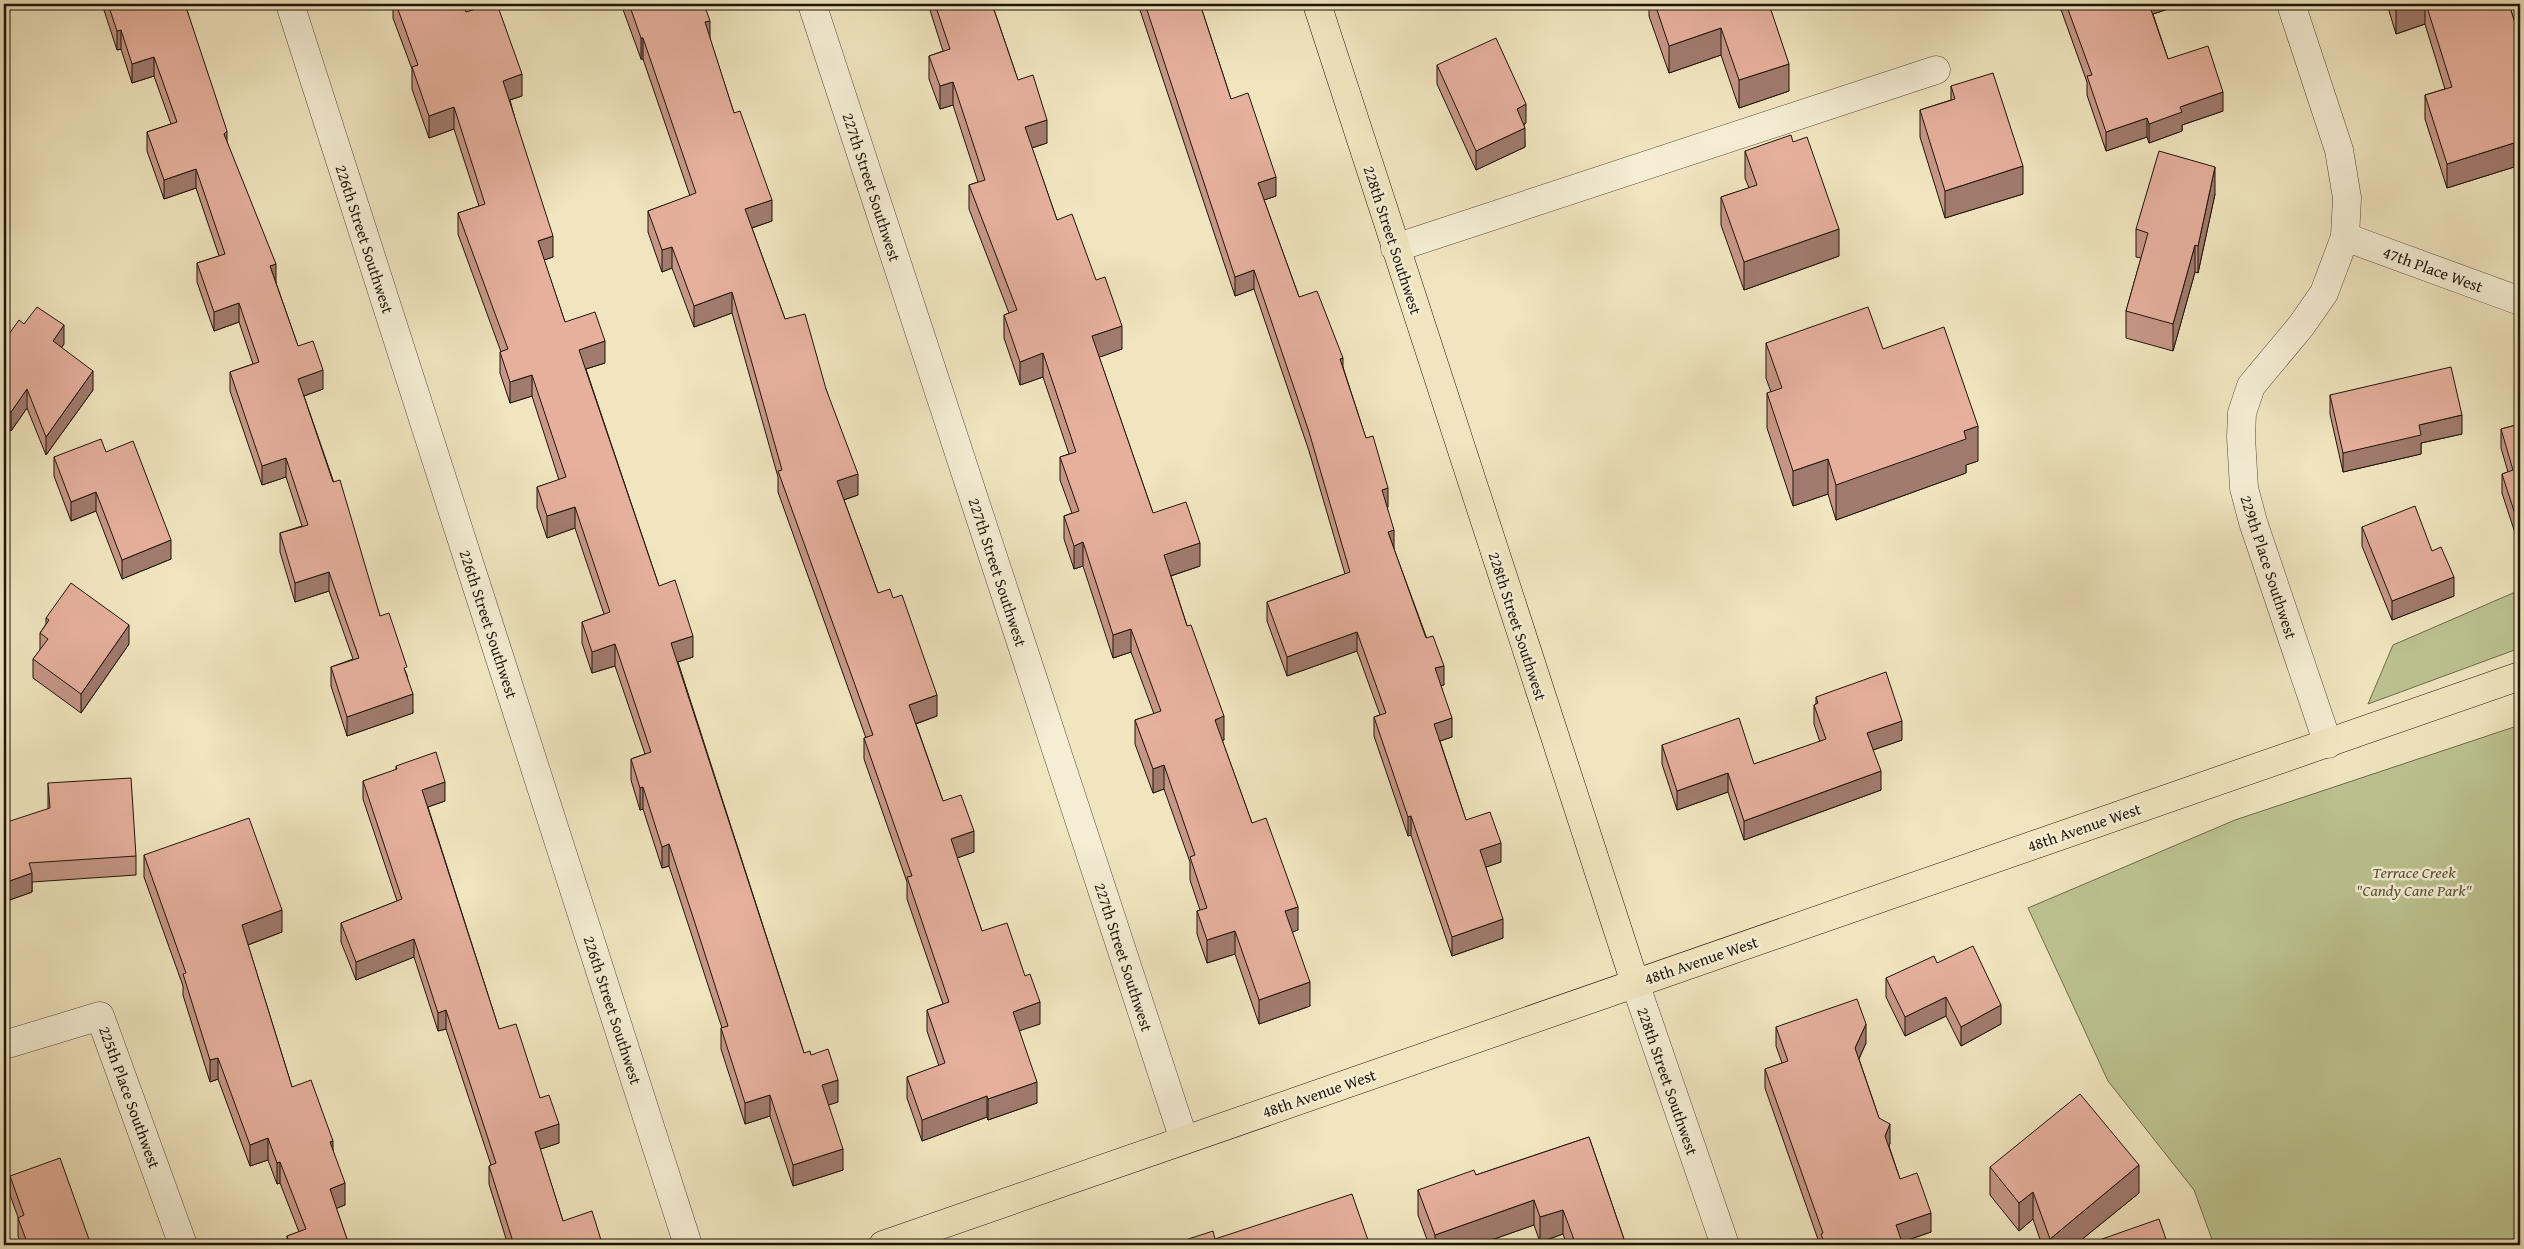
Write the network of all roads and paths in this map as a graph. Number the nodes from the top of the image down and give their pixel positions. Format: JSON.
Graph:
{"nodes":[{"id":1,"x":290,"y":4,"type":"edge"},
{"id":2,"x":812,"y":4,"type":"edge"},
{"id":3,"x":1317,"y":4,"type":"edge"},
{"id":4,"x":2291,"y":4,"type":"edge"},
{"id":5,"x":1936,"y":70,"type":"dead end"},
{"id":6,"x":2345,"y":237,"type":"junction"},
{"id":7,"x":1395,"y":248,"type":"junction"},
{"id":8,"x":2520,"y":301,"type":"edge"},
{"id":9,"x":2520,"y":676,"type":"edge"},
{"id":10,"x":2328,"y":744,"type":"junction"},
{"id":11,"x":1635,"y":983,"type":"junction"},
{"id":12,"x":4,"y":1045,"type":"edge"},
{"id":13,"x":1184,"y":1140,"type":"junction"},
{"id":14,"x":183,"y":1245,"type":"edge"},
{"id":15,"x":688,"y":1245,"type":"edge"},
{"id":16,"x":883,"y":1245,"type":"edge"},
{"id":17,"x":1725,"y":1245,"type":"edge"}],
"edges":[{"from":1,"to":15,"type":"street","name":"226th Street Southwest"},
{"from":2,"to":13,"type":"street","name":"227th Street Southwest"},
{"from":3,"to":7,"type":"main road","name":"228th Street Southwest"},
{"from":4,"to":6,"type":"street","name":"229th Place Southwest"},
{"from":5,"to":7,"type":"street"},
{"from":6,"to":8,"type":"street","name":"47th Place West"},
{"from":6,"to":10,"type":"street","name":"229th Place Southwest"},
{"from":7,"to":11,"type":"main road","name":"228th Street Southwest"},
{"from":9,"to":10,"type":"main road","name":"48th Avenue West"},
{"from":10,"to":11,"type":"main road","name":"48th Avenue West"},
{"from":11,"to":13,"type":"main road","name":"48th Avenue West"},
{"from":11,"to":17,"type":"street","name":"228th Street Southwest"},
{"from":12,"to":14,"type":"street","name":"225th Place Southwest"},
{"from":13,"to":16,"type":"main road","name":"48th Avenue West"}]}
